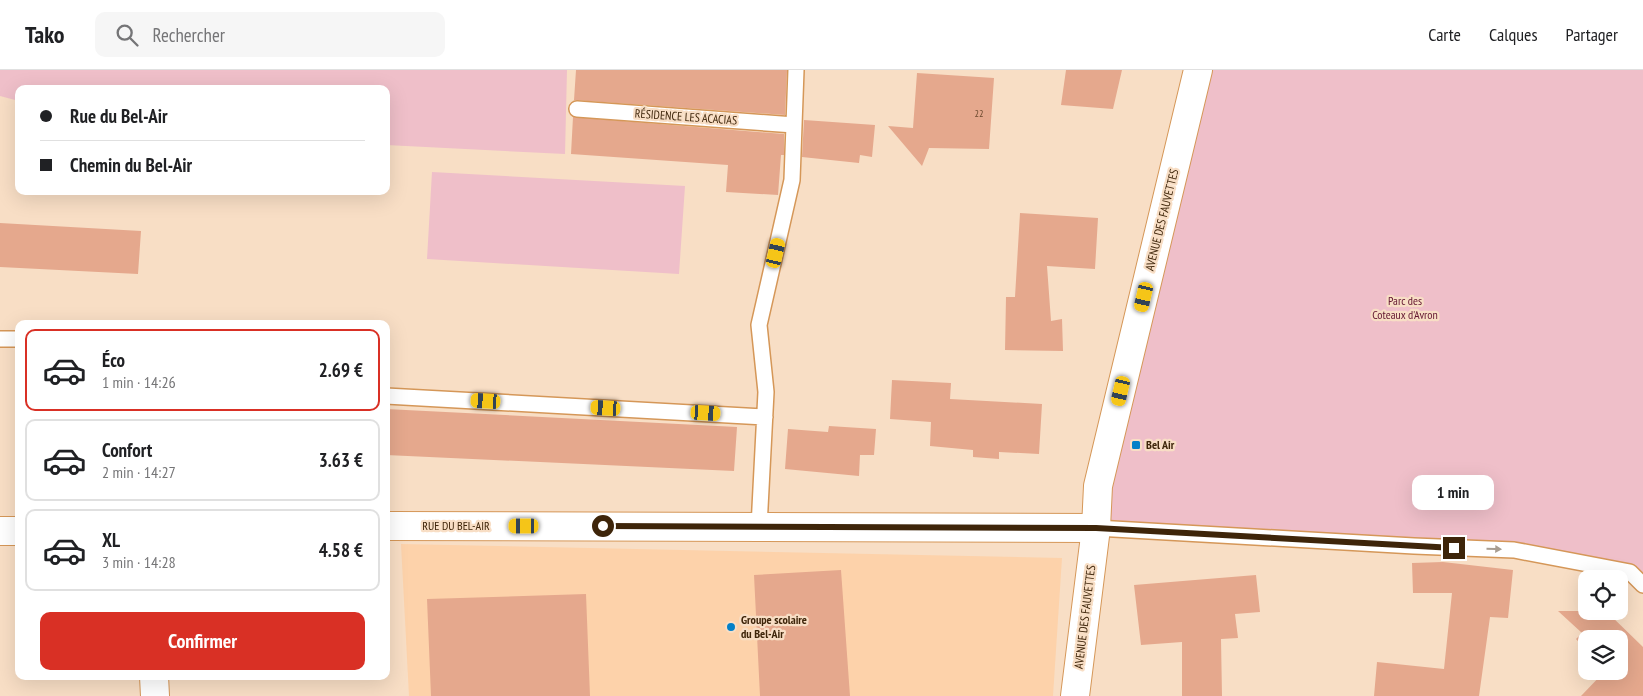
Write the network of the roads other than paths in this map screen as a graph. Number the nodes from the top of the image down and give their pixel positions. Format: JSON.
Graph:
{"nodes":[{"id":1,"x":796,"y":70,"type":"edge"},
{"id":2,"x":1198,"y":70,"type":"edge"},
{"id":3,"x":577,"y":109,"type":"dead end"},
{"id":4,"x":794,"y":125,"type":"junction"},
{"id":5,"x":0,"y":339,"type":"edge"},
{"id":6,"x":15,"y":339,"type":"edge"},
{"id":7,"x":390,"y":396,"type":"edge"},
{"id":8,"x":765,"y":416,"type":"junction"},
{"id":9,"x":390,"y":526,"type":"edge"},
{"id":10,"x":759,"y":527,"type":"junction"},
{"id":11,"x":1096,"y":528,"type":"junction"},
{"id":12,"x":0,"y":531,"type":"edge"},
{"id":13,"x":15,"y":531,"type":"edge"},
{"id":14,"x":1643,"y":585,"type":"edge"},
{"id":15,"x":154,"y":680,"type":"edge"},
{"id":16,"x":154,"y":696,"type":"edge"},
{"id":17,"x":1075,"y":696,"type":"edge"}],
"edges":[{"from":1,"to":4,"type":"lane"},
{"from":2,"to":11,"type":"street","name":"AVENUE DES FAUVETTES"},
{"from":3,"to":4,"type":"lane","name":"RÉSIDENCE LES ACACIAS"},
{"from":4,"to":8,"type":"lane"},
{"from":5,"to":6,"type":"lane"},
{"from":7,"to":8,"type":"lane"},
{"from":8,"to":10,"type":"lane"},
{"from":9,"to":10,"type":"street","name":"RUE DU BEL-AIR"},
{"from":10,"to":11,"type":"street","name":"RUE DU BEL-AIR"},
{"from":11,"to":14,"type":"lane","one_way":true},
{"from":11,"to":17,"type":"street","name":"AVENUE DES FAUVETTES"},
{"from":12,"to":13,"type":"street"},
{"from":15,"to":16,"type":"street"}]}
